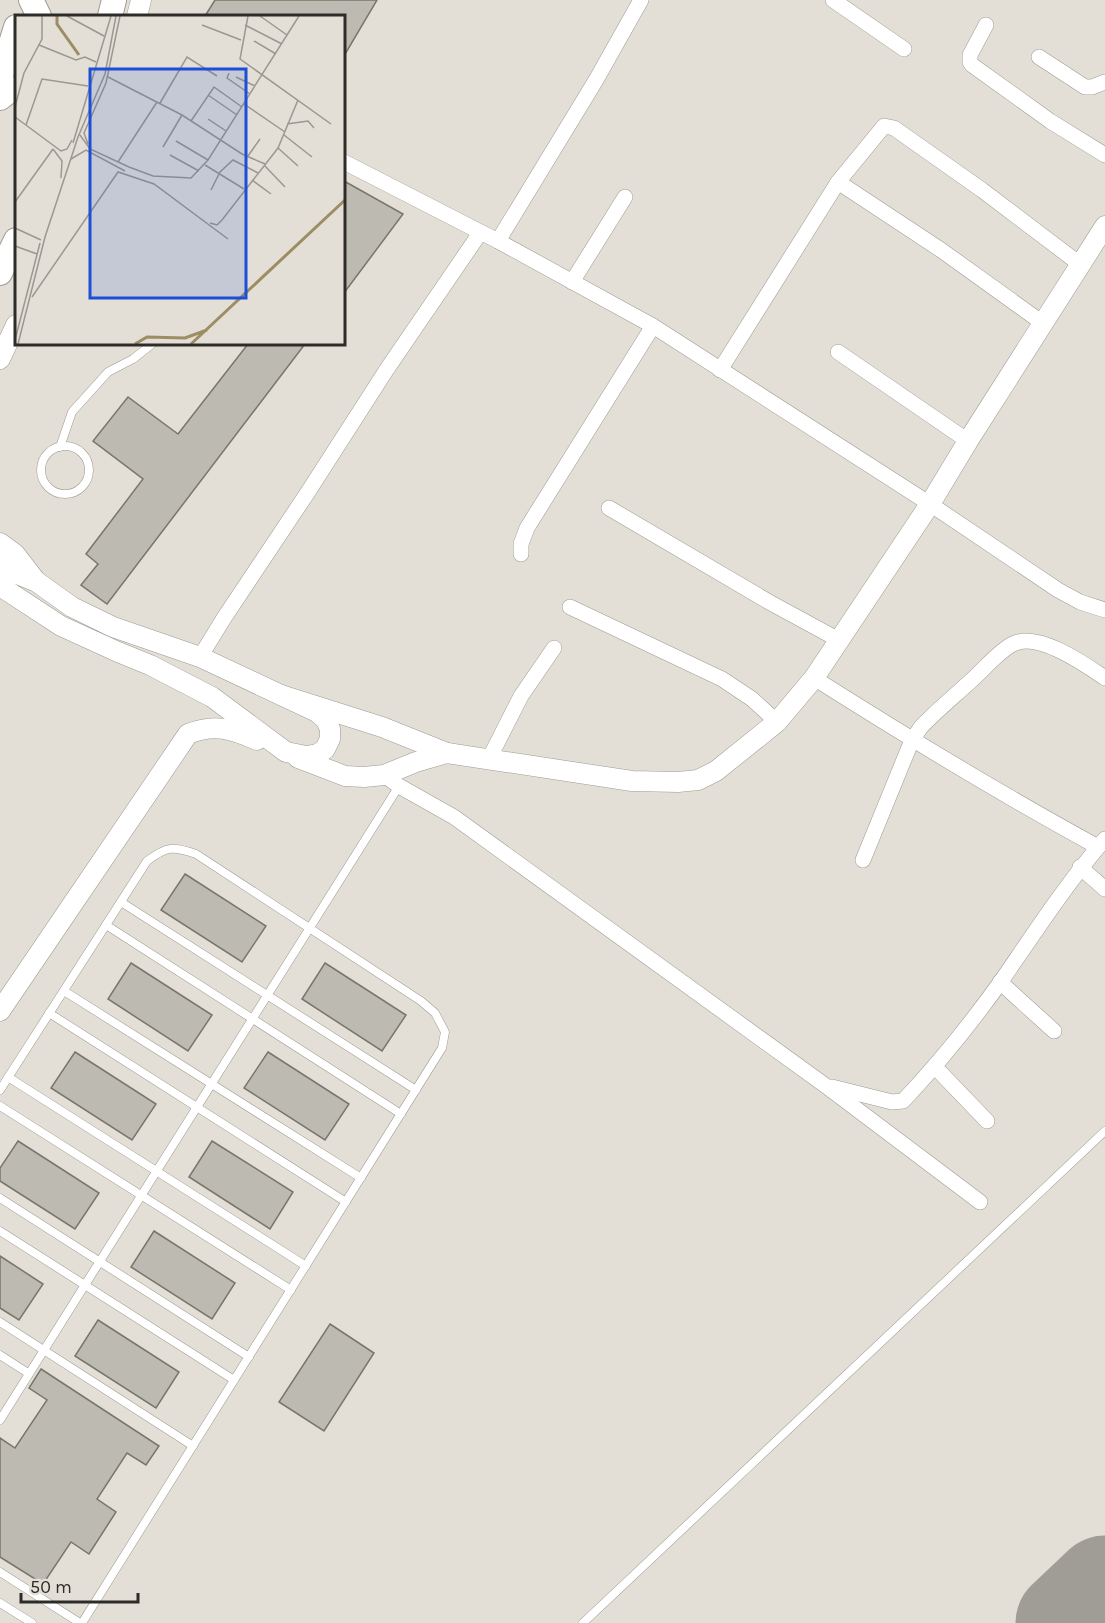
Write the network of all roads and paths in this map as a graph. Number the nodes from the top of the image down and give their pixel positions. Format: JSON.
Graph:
{"nodes":[{"id":1,"x":26,"y":0,"type":"edge"},
{"id":2,"x":31,"y":0,"type":"edge"},
{"id":3,"x":141,"y":0,"type":"edge"},
{"id":4,"x":641,"y":0,"type":"edge"},
{"id":5,"x":833,"y":0,"type":"edge"},
{"id":6,"x":20,"y":15,"type":"edge"},
{"id":7,"x":38,"y":15,"type":"edge"},
{"id":8,"x":137,"y":15,"type":"edge"},
{"id":9,"x":986,"y":26,"type":"dead end"},
{"id":10,"x":15,"y":30,"type":"edge"},
{"id":11,"x":904,"y":49,"type":"dead end"},
{"id":12,"x":1039,"y":57,"type":"dead end"},
{"id":13,"x":0,"y":79,"type":"edge"},
{"id":14,"x":1105,"y":82,"type":"edge"},
{"id":15,"x":15,"y":89,"type":"edge"},
{"id":16,"x":0,"y":98,"type":"edge"},
{"id":17,"x":1105,"y":154,"type":"edge"},
{"id":18,"x":345,"y":163,"type":"edge"},
{"id":19,"x":838,"y":182,"type":"junction"},
{"id":20,"x":625,"y":197,"type":"dead end"},
{"id":21,"x":1105,"y":226,"type":"edge"},
{"id":22,"x":480,"y":233,"type":"junction"},
{"id":23,"x":498,"y":241,"type":"junction"},
{"id":24,"x":15,"y":242,"type":"edge"},
{"id":25,"x":1099,"y":248,"type":"edge"},
{"id":26,"x":1081,"y":265,"type":"junction"},
{"id":27,"x":0,"y":273,"type":"edge"},
{"id":28,"x":572,"y":282,"type":"junction"},
{"id":29,"x":1044,"y":324,"type":"junction"},
{"id":30,"x":653,"y":326,"type":"junction"},
{"id":31,"x":15,"y":327,"type":"edge"},
{"id":32,"x":151,"y":345,"type":"edge"},
{"id":33,"x":838,"y":352,"type":"dead end"},
{"id":34,"x":0,"y":359,"type":"edge"},
{"id":35,"x":720,"y":370,"type":"junction"},
{"id":36,"x":968,"y":441,"type":"junction"},
{"id":37,"x":60,"y":447,"type":"junction"},
{"id":38,"x":930,"y":504,"type":"junction"},
{"id":39,"x":609,"y":507,"type":"dead end"},
{"id":40,"x":0,"y":543,"type":"edge"},
{"id":41,"x":521,"y":554,"type":"dead end"},
{"id":42,"x":0,"y":565,"type":"edge"},
{"id":43,"x":37,"y":582,"type":"junction"},
{"id":44,"x":0,"y":586,"type":"edge"},
{"id":45,"x":570,"y":608,"type":"dead end"},
{"id":46,"x":1105,"y":610,"type":"edge"},
{"id":47,"x":839,"y":640,"type":"junction"},
{"id":48,"x":554,"y":648,"type":"dead end"},
{"id":49,"x":200,"y":657,"type":"junction"},
{"id":50,"x":814,"y":678,"type":"junction"},
{"id":51,"x":1105,"y":678,"type":"edge"},
{"id":52,"x":281,"y":695,"type":"junction"},
{"id":53,"x":777,"y":722,"type":"junction"},
{"id":54,"x":912,"y":741,"type":"junction"},
{"id":55,"x":286,"y":752,"type":"junction"},
{"id":56,"x":447,"y":753,"type":"junction"},
{"id":57,"x":489,"y":759,"type":"junction"},
{"id":58,"x":392,"y":781,"type":"junction"},
{"id":59,"x":1101,"y":843,"type":"edge"},
{"id":60,"x":863,"y":860,"type":"dead end"},
{"id":61,"x":1080,"y":867,"type":"junction"},
{"id":62,"x":1105,"y":889,"type":"edge"},
{"id":63,"x":120,"y":902,"type":"junction"},
{"id":64,"x":106,"y":925,"type":"junction"},
{"id":65,"x":309,"y":928,"type":"junction"},
{"id":66,"x":1000,"y":982,"type":"junction"},
{"id":67,"x":64,"y":991,"type":"junction"},
{"id":68,"x":267,"y":995,"type":"junction"},
{"id":69,"x":0,"y":1011,"type":"edge"},
{"id":70,"x":50,"y":1013,"type":"junction"},
{"id":71,"x":252,"y":1019,"type":"junction"},
{"id":72,"x":1054,"y":1031,"type":"dead end"},
{"id":73,"x":935,"y":1067,"type":"junction"},
{"id":74,"x":8,"y":1077,"type":"junction"},
{"id":75,"x":211,"y":1084,"type":"junction"},
{"id":76,"x":826,"y":1086,"type":"junction"},
{"id":77,"x":0,"y":1090,"type":"edge"},
{"id":78,"x":416,"y":1090,"type":"junction"},
{"id":79,"x":0,"y":1106,"type":"edge"},
{"id":80,"x":196,"y":1107,"type":"junction"},
{"id":81,"x":401,"y":1113,"type":"junction"},
{"id":82,"x":987,"y":1121,"type":"dead end"},
{"id":83,"x":1105,"y":1131,"type":"edge"},
{"id":84,"x":156,"y":1172,"type":"junction"},
{"id":85,"x":361,"y":1178,"type":"junction"},
{"id":86,"x":141,"y":1195,"type":"junction"},
{"id":87,"x":0,"y":1198,"type":"edge"},
{"id":88,"x":346,"y":1202,"type":"junction"},
{"id":89,"x":980,"y":1202,"type":"dead end"},
{"id":90,"x":0,"y":1231,"type":"edge"},
{"id":91,"x":99,"y":1261,"type":"junction"},
{"id":92,"x":306,"y":1266,"type":"junction"},
{"id":93,"x":84,"y":1285,"type":"junction"},
{"id":94,"x":291,"y":1290,"type":"junction"},
{"id":95,"x":0,"y":1322,"type":"edge"},
{"id":96,"x":43,"y":1350,"type":"junction"},
{"id":97,"x":0,"y":1355,"type":"edge"},
{"id":98,"x":249,"y":1357,"type":"junction"},
{"id":99,"x":28,"y":1373,"type":"junction"},
{"id":100,"x":234,"y":1380,"type":"junction"},
{"id":101,"x":0,"y":1420,"type":"edge"},
{"id":102,"x":193,"y":1446,"type":"junction"},
{"id":103,"x":0,"y":1572,"type":"edge"},
{"id":104,"x":0,"y":1603,"type":"edge"},
{"id":105,"x":32,"y":1623,"type":"edge"},
{"id":106,"x":81,"y":1623,"type":"edge"},
{"id":107,"x":584,"y":1623,"type":"edge"}],
"edges":[{"from":1,"to":6,"type":"main road"},
{"from":2,"to":7,"type":"main road"},
{"from":3,"to":8,"type":"street"},
{"from":4,"to":23,"type":"street"},
{"from":5,"to":11,"type":"street"},
{"from":9,"to":17,"type":"street"},
{"from":10,"to":13,"type":"main road"},
{"from":12,"to":14,"type":"street"},
{"from":15,"to":16,"type":"main road"},
{"from":18,"to":22,"type":"street"},
{"from":19,"to":26,"type":"street"},
{"from":19,"to":29,"type":"street"},
{"from":19,"to":35,"type":"street"},
{"from":20,"to":28,"type":"street"},
{"from":21,"to":25,"type":"street"},
{"from":22,"to":23,"type":"street"},
{"from":22,"to":49,"type":"street"},
{"from":23,"to":28,"type":"street"},
{"from":24,"to":27,"type":"main road"},
{"from":25,"to":26,"type":"street"},
{"from":26,"to":29,"type":"street"},
{"from":28,"to":30,"type":"street"},
{"from":29,"to":36,"type":"street"},
{"from":30,"to":35,"type":"street"},
{"from":30,"to":41,"type":"street"},
{"from":31,"to":34,"type":"street"},
{"from":32,"to":37,"type":"lane"},
{"from":33,"to":36,"type":"street"},
{"from":35,"to":38,"type":"street"},
{"from":36,"to":38,"type":"street"},
{"from":37,"to":37,"type":"lane"},
{"from":38,"to":46,"type":"street"},
{"from":38,"to":47,"type":"street"},
{"from":39,"to":47,"type":"street"},
{"from":40,"to":43,"type":"street"},
{"from":42,"to":43,"type":"street"},
{"from":43,"to":49,"type":"street"},
{"from":44,"to":55,"type":"street"},
{"from":45,"to":53,"type":"street"},
{"from":47,"to":50,"type":"street"},
{"from":48,"to":57,"type":"street"},
{"from":49,"to":52,"type":"street"},
{"from":50,"to":53,"type":"street"},
{"from":50,"to":54,"type":"street"},
{"from":51,"to":54,"type":"street"},
{"from":52,"to":55,"type":"street"},
{"from":52,"to":56,"type":"street"},
{"from":53,"to":57,"type":"street"},
{"from":54,"to":59,"type":"street"},
{"from":54,"to":60,"type":"street"},
{"from":55,"to":58,"type":"street"},
{"from":55,"to":69,"type":"street"},
{"from":56,"to":57,"type":"street"},
{"from":56,"to":58,"type":"street"},
{"from":58,"to":65,"type":"lane"},
{"from":58,"to":76,"type":"street"},
{"from":59,"to":61,"type":"street"},
{"from":61,"to":62,"type":"street"},
{"from":61,"to":66,"type":"street"},
{"from":63,"to":64,"type":"lane"},
{"from":63,"to":65,"type":"lane"},
{"from":63,"to":68,"type":"lane"},
{"from":64,"to":67,"type":"lane"},
{"from":64,"to":71,"type":"lane"},
{"from":65,"to":68,"type":"lane"},
{"from":65,"to":78,"type":"lane"},
{"from":66,"to":72,"type":"street"},
{"from":66,"to":73,"type":"street"},
{"from":67,"to":70,"type":"lane"},
{"from":67,"to":75,"type":"lane"},
{"from":68,"to":71,"type":"lane"},
{"from":68,"to":78,"type":"lane"},
{"from":70,"to":74,"type":"lane"},
{"from":70,"to":80,"type":"lane"},
{"from":71,"to":75,"type":"lane"},
{"from":71,"to":81,"type":"lane"},
{"from":73,"to":76,"type":"street"},
{"from":73,"to":82,"type":"street"},
{"from":74,"to":77,"type":"lane"},
{"from":74,"to":84,"type":"lane"},
{"from":75,"to":80,"type":"lane"},
{"from":75,"to":85,"type":"lane"},
{"from":76,"to":89,"type":"street"},
{"from":78,"to":81,"type":"lane"},
{"from":79,"to":86,"type":"lane"},
{"from":80,"to":84,"type":"lane"},
{"from":80,"to":88,"type":"lane"},
{"from":81,"to":85,"type":"lane"},
{"from":83,"to":107,"type":"lane"},
{"from":84,"to":86,"type":"lane"},
{"from":84,"to":92,"type":"lane"},
{"from":85,"to":88,"type":"lane"},
{"from":86,"to":91,"type":"lane"},
{"from":86,"to":94,"type":"lane"},
{"from":87,"to":91,"type":"lane"},
{"from":88,"to":92,"type":"lane"},
{"from":90,"to":93,"type":"lane"},
{"from":91,"to":93,"type":"lane"},
{"from":91,"to":98,"type":"lane"},
{"from":92,"to":94,"type":"lane"},
{"from":93,"to":96,"type":"lane"},
{"from":93,"to":100,"type":"lane"},
{"from":94,"to":98,"type":"lane"},
{"from":95,"to":96,"type":"lane"},
{"from":96,"to":99,"type":"lane"},
{"from":96,"to":102,"type":"lane"},
{"from":97,"to":99,"type":"lane"},
{"from":98,"to":100,"type":"lane"},
{"from":99,"to":101,"type":"lane"},
{"from":100,"to":102,"type":"lane"},
{"from":102,"to":106,"type":"lane"},
{"from":103,"to":106,"type":"lane"},
{"from":104,"to":105,"type":"lane"}]}
